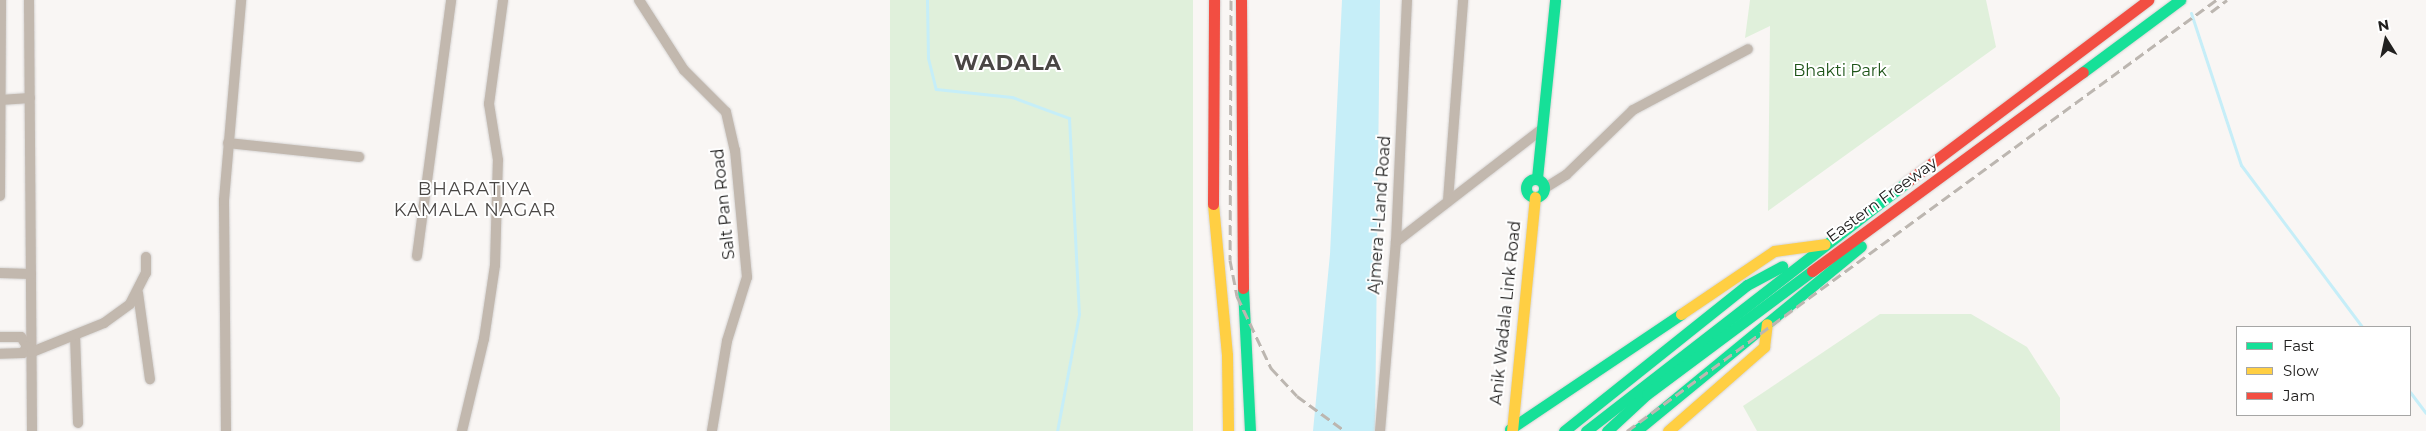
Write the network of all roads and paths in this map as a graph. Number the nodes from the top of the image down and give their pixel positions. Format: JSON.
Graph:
{"nodes":[{"id":1,"x":1,"y":0,"type":"edge"},
{"id":2,"x":29,"y":0,"type":"edge"},
{"id":3,"x":242,"y":0,"type":"edge"},
{"id":4,"x":451,"y":0,"type":"edge"},
{"id":5,"x":503,"y":0,"type":"edge"},
{"id":6,"x":640,"y":0,"type":"edge"},
{"id":7,"x":1214,"y":0,"type":"edge"},
{"id":8,"x":1242,"y":0,"type":"edge"},
{"id":9,"x":1407,"y":0,"type":"edge"},
{"id":10,"x":1463,"y":0,"type":"edge"},
{"id":11,"x":1555,"y":0,"type":"edge"},
{"id":12,"x":2148,"y":0,"type":"edge"},
{"id":13,"x":2180,"y":0,"type":"edge"},
{"id":14,"x":1748,"y":49,"type":"dead end"},
{"id":15,"x":30,"y":98,"type":"junction"},
{"id":16,"x":0,"y":100,"type":"edge"},
{"id":17,"x":1542,"y":129,"type":"junction"},
{"id":18,"x":228,"y":143,"type":"junction"},
{"id":19,"x":359,"y":157,"type":"dead end"},
{"id":20,"x":1537,"y":178,"type":"junction"},
{"id":21,"x":1545,"y":188,"type":"junction"},
{"id":22,"x":0,"y":196,"type":"edge"},
{"id":23,"x":1535,"y":197,"type":"junction"},
{"id":24,"x":1448,"y":201,"type":"junction"},
{"id":25,"x":1886,"y":218,"type":"junction"},
{"id":26,"x":1396,"y":242,"type":"junction"},
{"id":27,"x":1825,"y":244,"type":"junction"},
{"id":28,"x":1813,"y":253,"type":"junction"},
{"id":29,"x":417,"y":256,"type":"dead end"},
{"id":30,"x":146,"y":257,"type":"dead end"},
{"id":31,"x":0,"y":273,"type":"edge"},
{"id":32,"x":31,"y":274,"type":"junction"},
{"id":33,"x":138,"y":293,"type":"junction"},
{"id":34,"x":1767,"y":324,"type":"junction"},
{"id":35,"x":75,"y":335,"type":"junction"},
{"id":36,"x":0,"y":336,"type":"edge"},
{"id":37,"x":32,"y":352,"type":"junction"},
{"id":38,"x":0,"y":354,"type":"edge"},
{"id":39,"x":1227,"y":355,"type":"junction"},
{"id":40,"x":1250,"y":355,"type":"junction"},
{"id":41,"x":150,"y":379,"type":"dead end"},
{"id":42,"x":78,"y":423,"type":"dead end"},
{"id":43,"x":1510,"y":430,"type":"edge"},
{"id":44,"x":32,"y":431,"type":"edge"},
{"id":45,"x":226,"y":431,"type":"edge"},
{"id":46,"x":462,"y":431,"type":"edge"},
{"id":47,"x":712,"y":431,"type":"edge"},
{"id":48,"x":1228,"y":431,"type":"edge"},
{"id":49,"x":1250,"y":431,"type":"edge"},
{"id":50,"x":1380,"y":431,"type":"edge"},
{"id":51,"x":1564,"y":431,"type":"edge"},
{"id":52,"x":1586,"y":431,"type":"edge"},
{"id":53,"x":1607,"y":431,"type":"edge"},
{"id":54,"x":1636,"y":431,"type":"edge"},
{"id":55,"x":1668,"y":431,"type":"edge"}],
"edges":[{"from":1,"to":16,"type":"street"},
{"from":2,"to":15,"type":"street"},
{"from":3,"to":18,"type":"street"},
{"from":4,"to":29,"type":"street"},
{"from":5,"to":46,"type":"street"},
{"from":6,"to":47,"type":"street","name":"Salt Pan Road"},
{"from":7,"to":39,"type":"main road"},
{"from":8,"to":40,"type":"main road"},
{"from":9,"to":26,"type":"street","name":"Ajmera l-Land Road"},
{"from":10,"to":24,"type":"street"},
{"from":11,"to":17,"type":"main road","name":"Anik Wadala Link Road"},
{"from":12,"to":27,"type":"main road","name":"Eastern Freeway"},
{"from":13,"to":25,"type":"main road","name":"Eastern Freeway"},
{"from":14,"to":21,"type":"street"},
{"from":15,"to":16,"type":"street"},
{"from":15,"to":32,"type":"street"},
{"from":16,"to":22,"type":"street"},
{"from":17,"to":20,"type":"main road","name":"Anik Wadala Link Road"},
{"from":17,"to":24,"type":"street"},
{"from":18,"to":19,"type":"street"},
{"from":18,"to":45,"type":"street"},
{"from":20,"to":21,"type":"main road"},
{"from":20,"to":23,"type":"main road","name":"Anik Wadala Link Road"},
{"from":21,"to":23,"type":"main road"},
{"from":23,"to":43,"type":"main road","name":"Anik Wadala Link Road"},
{"from":24,"to":26,"type":"street"},
{"from":25,"to":34,"type":"main road"},
{"from":25,"to":53,"type":"main road","name":"Eastern Freeway"},
{"from":26,"to":50,"type":"street","name":"Ajmera l-Land Road"},
{"from":27,"to":28,"type":"main road","name":"Eastern Freeway"},
{"from":27,"to":43,"type":"main road"},
{"from":28,"to":51,"type":"main road"},
{"from":28,"to":52,"type":"main road","name":"Eastern Freeway"},
{"from":30,"to":33,"type":"street"},
{"from":31,"to":32,"type":"street"},
{"from":32,"to":37,"type":"street"},
{"from":33,"to":35,"type":"street"},
{"from":33,"to":41,"type":"street"},
{"from":34,"to":54,"type":"main road"},
{"from":34,"to":55,"type":"main road"},
{"from":35,"to":37,"type":"street"},
{"from":35,"to":42,"type":"street"},
{"from":36,"to":38,"type":"street"},
{"from":37,"to":44,"type":"street"},
{"from":39,"to":40,"type":"main road"},
{"from":39,"to":48,"type":"main road"},
{"from":40,"to":49,"type":"main road"}]}
